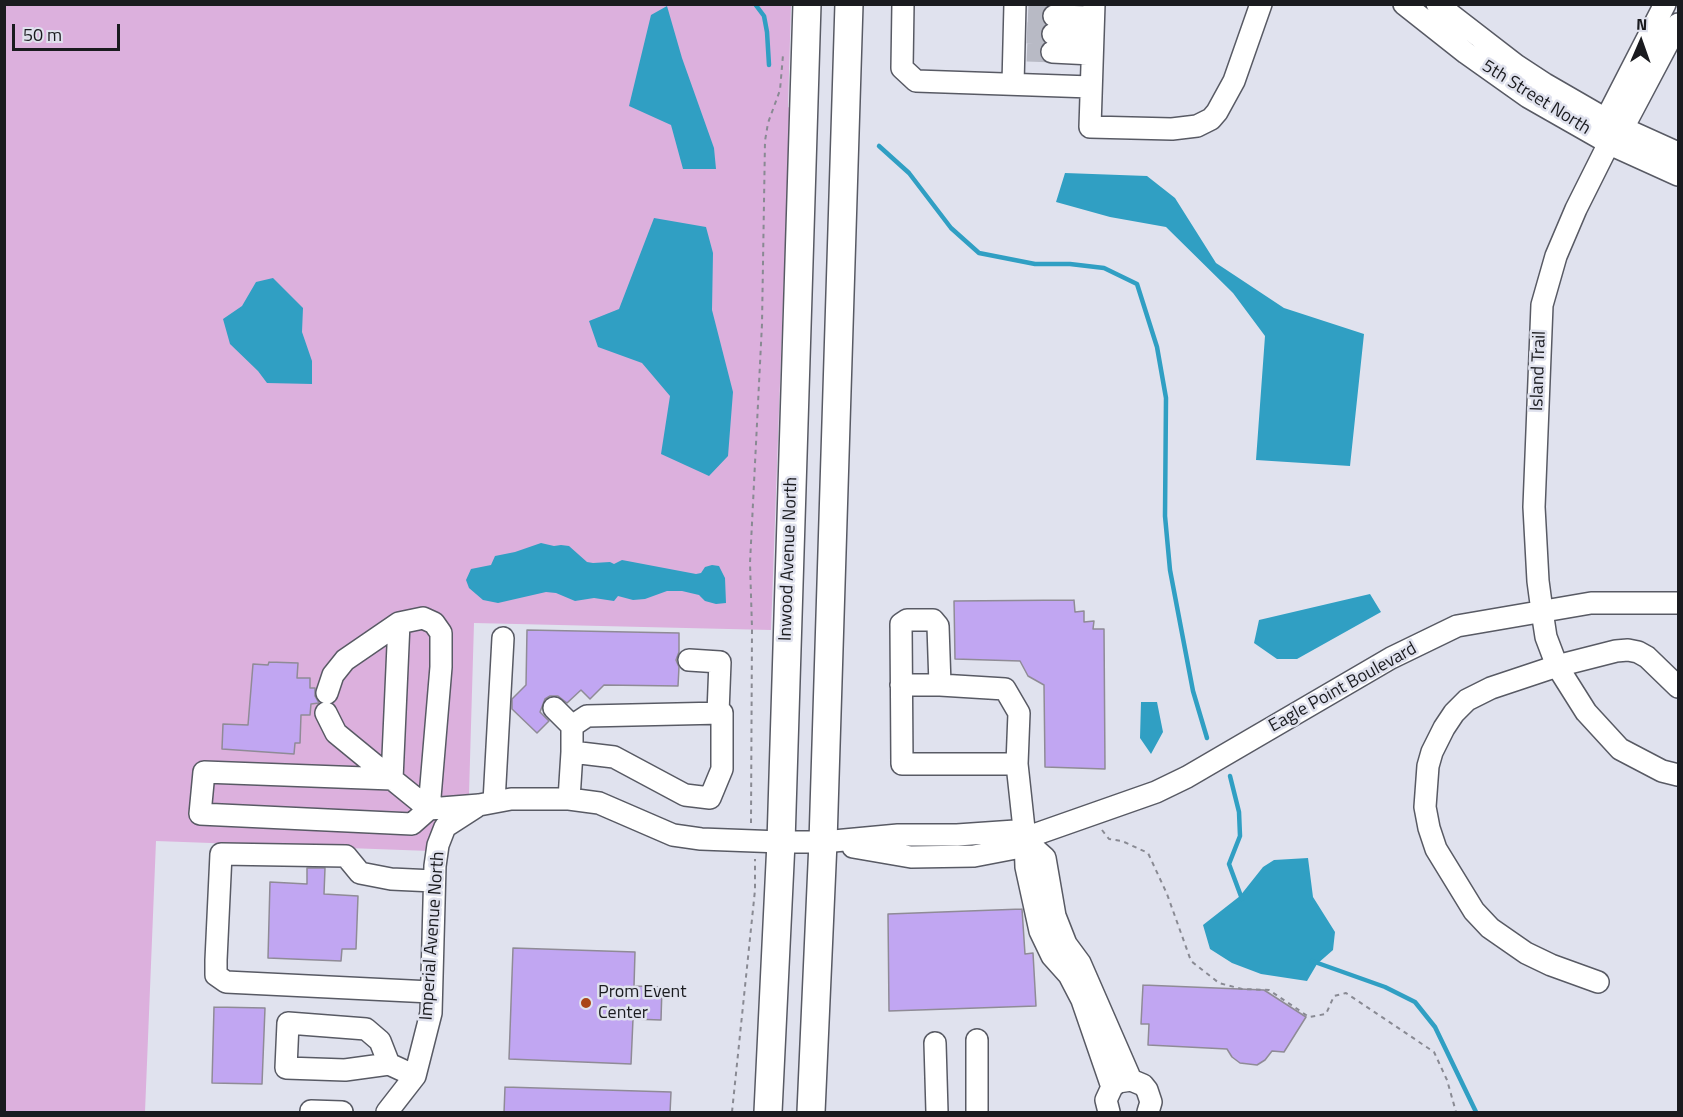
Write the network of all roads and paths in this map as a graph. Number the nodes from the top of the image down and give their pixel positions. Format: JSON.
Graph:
{"nodes":[{"id":1,"x":807,"y":4,"type":"edge"},
{"id":2,"x":849,"y":4,"type":"edge"},
{"id":3,"x":903,"y":4,"type":"edge"},
{"id":4,"x":1260,"y":4,"type":"edge"},
{"id":5,"x":1404,"y":4,"type":"edge"},
{"id":6,"x":1437,"y":4,"type":"edge"},
{"id":7,"x":1665,"y":4,"type":"edge"},
{"id":8,"x":1678,"y":24,"type":"edge"},
{"id":9,"x":1093,"y":27,"type":"edge"},
{"id":10,"x":1020,"y":29,"type":"edge"},
{"id":11,"x":783,"y":48,"type":"dead end"},
{"id":12,"x":1012,"y":84,"type":"junction"},
{"id":13,"x":1091,"y":87,"type":"junction"},
{"id":14,"x":1613,"y":130,"type":"junction"},
{"id":15,"x":1678,"y":153,"type":"edge"},
{"id":16,"x":1678,"y":175,"type":"edge"},
{"id":17,"x":1678,"y":603,"type":"edge"},
{"id":18,"x":1542,"y":611,"type":"junction"},
{"id":19,"x":399,"y":623,"type":"junction"},
{"id":20,"x":503,"y":638,"type":"dead end"},
{"id":21,"x":689,"y":660,"type":"dead end"},
{"id":22,"x":1557,"y":666,"type":"junction"},
{"id":23,"x":901,"y":685,"type":"junction"},
{"id":24,"x":940,"y":685,"type":"junction"},
{"id":25,"x":1678,"y":687,"type":"edge"},
{"id":26,"x":554,"y":708,"type":"dead end"},
{"id":27,"x":718,"y":713,"type":"junction"},
{"id":28,"x":572,"y":726,"type":"junction"},
{"id":29,"x":572,"y":753,"type":"junction"},
{"id":30,"x":1017,"y":764,"type":"junction"},
{"id":31,"x":1678,"y":775,"type":"edge"},
{"id":32,"x":392,"y":779,"type":"junction"},
{"id":33,"x":569,"y":799,"type":"junction"},
{"id":34,"x":486,"y":804,"type":"junction"},
{"id":35,"x":429,"y":809,"type":"junction"},
{"id":36,"x":1094,"y":814,"type":"junction"},
{"id":37,"x":750,"y":821,"type":"dead end"},
{"id":38,"x":1025,"y":838,"type":"junction"},
{"id":39,"x":781,"y":842,"type":"junction"},
{"id":40,"x":823,"y":842,"type":"junction"},
{"id":41,"x":755,"y":862,"type":"dead end"},
{"id":42,"x":434,"y":881,"type":"junction"},
{"id":43,"x":1598,"y":982,"type":"dead end"},
{"id":44,"x":431,"y":992,"type":"junction"},
{"id":45,"x":977,"y":1040,"type":"dead end"},
{"id":46,"x":935,"y":1043,"type":"dead end"},
{"id":47,"x":389,"y":1064,"type":"junction"},
{"id":48,"x":415,"y":1076,"type":"junction"},
{"id":49,"x":1122,"y":1083,"type":"junction"},
{"id":50,"x":311,"y":1111,"type":"dead end"},
{"id":51,"x":342,"y":1113,"type":"edge"},
{"id":52,"x":387,"y":1113,"type":"edge"},
{"id":53,"x":732,"y":1113,"type":"edge"},
{"id":54,"x":768,"y":1113,"type":"edge"},
{"id":55,"x":811,"y":1113,"type":"edge"},
{"id":56,"x":937,"y":1113,"type":"edge"},
{"id":57,"x":977,"y":1113,"type":"edge"},
{"id":58,"x":1109,"y":1113,"type":"edge"},
{"id":59,"x":1148,"y":1113,"type":"edge"},
{"id":60,"x":1456,"y":1113,"type":"edge"}],
"edges":[{"from":1,"to":39,"type":"main road","name":"Inwood Avenue North"},
{"from":2,"to":40,"type":"main road"},
{"from":3,"to":12,"type":"street"},
{"from":4,"to":13,"type":"street"},
{"from":5,"to":14,"type":"street","name":"5th Street North"},
{"from":6,"to":14,"type":"street","name":"5th Street North"},
{"from":7,"to":14,"type":"street"},
{"from":8,"to":14,"type":"street"},
{"from":9,"to":9,"type":"street"},
{"from":9,"to":13,"type":"street"},
{"from":10,"to":12,"type":"street"},
{"from":11,"to":37,"type":"path"},
{"from":12,"to":13,"type":"street"},
{"from":14,"to":15,"type":"street","name":"5th Street North"},
{"from":14,"to":16,"type":"street","name":"5th Street North"},
{"from":14,"to":18,"type":"street","name":"Island Trail"},
{"from":17,"to":18,"type":"street","name":"Eagle Point Boulevard"},
{"from":18,"to":22,"type":"street","name":"Island Trail"},
{"from":18,"to":36,"type":"street","name":"Eagle Point Boulevard"},
{"from":19,"to":32,"type":"street"},
{"from":19,"to":32,"type":"street"},
{"from":19,"to":35,"type":"street"},
{"from":20,"to":34,"type":"street"},
{"from":21,"to":27,"type":"street"},
{"from":22,"to":25,"type":"street"},
{"from":22,"to":31,"type":"street","name":"Island Trail"},
{"from":22,"to":43,"type":"street"},
{"from":23,"to":24,"type":"street"},
{"from":23,"to":24,"type":"street"},
{"from":23,"to":30,"type":"street"},
{"from":24,"to":30,"type":"street"},
{"from":26,"to":28,"type":"street"},
{"from":27,"to":28,"type":"street"},
{"from":27,"to":29,"type":"street"},
{"from":28,"to":29,"type":"street"},
{"from":29,"to":33,"type":"street"},
{"from":30,"to":38,"type":"street"},
{"from":32,"to":35,"type":"street"},
{"from":32,"to":35,"type":"street"},
{"from":33,"to":34,"type":"street"},
{"from":33,"to":39,"type":"street"},
{"from":34,"to":35,"type":"street"},
{"from":34,"to":42,"type":"street","name":"Imperial Avenue North"},
{"from":36,"to":38,"type":"street","name":"Eagle Point Boulevard"},
{"from":36,"to":60,"type":"path"},
{"from":38,"to":40,"type":"street"},
{"from":38,"to":49,"type":"street"},
{"from":39,"to":40,"type":"street"},
{"from":39,"to":54,"type":"main road","name":"Inwood Avenue North"},
{"from":40,"to":55,"type":"main road"},
{"from":41,"to":53,"type":"path"},
{"from":42,"to":44,"type":"street","name":"Imperial Avenue North"},
{"from":42,"to":44,"type":"street"},
{"from":44,"to":48,"type":"street","name":"Imperial Avenue North"},
{"from":45,"to":57,"type":"street"},
{"from":46,"to":56,"type":"street"},
{"from":47,"to":47,"type":"street"},
{"from":47,"to":48,"type":"street"},
{"from":48,"to":52,"type":"street","name":"Imperial Avenue North"},
{"from":49,"to":58,"type":"street"},
{"from":49,"to":59,"type":"street"},
{"from":50,"to":51,"type":"street"}]}
